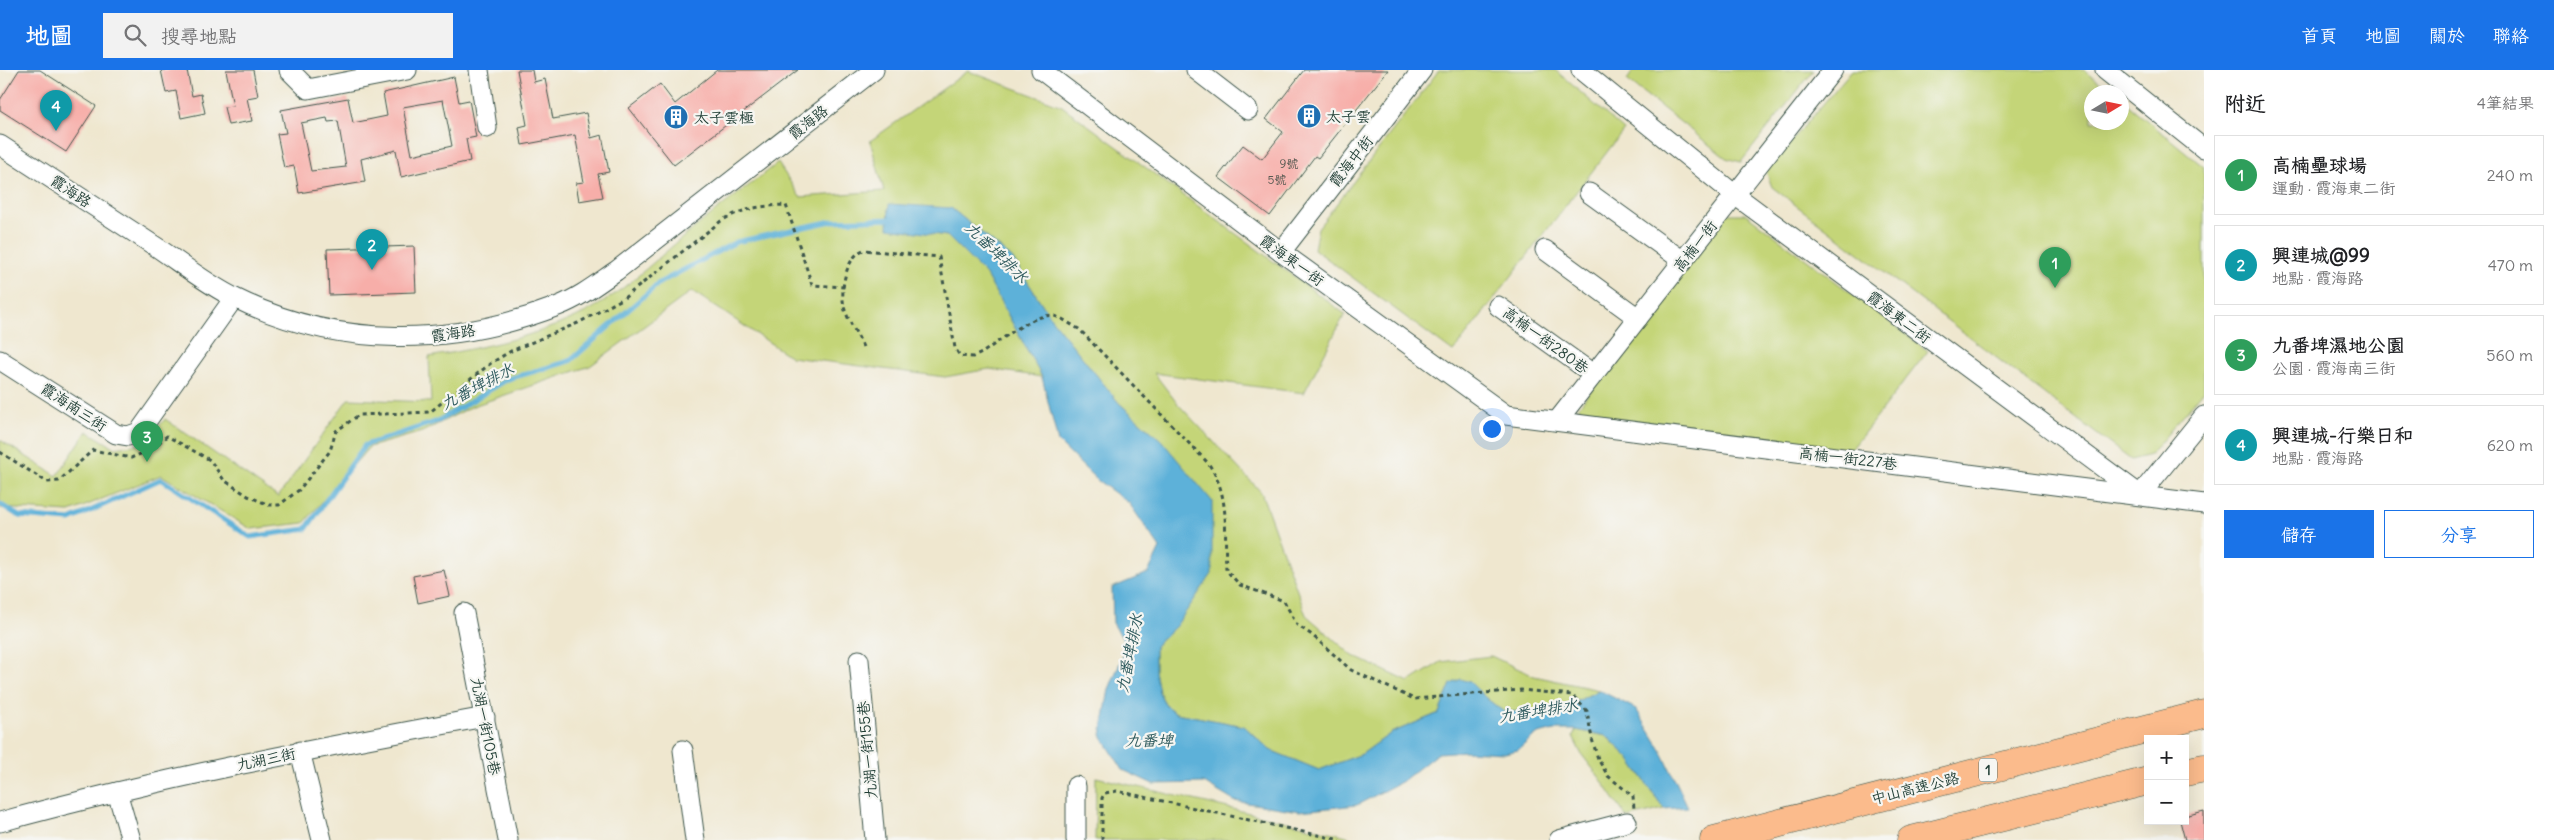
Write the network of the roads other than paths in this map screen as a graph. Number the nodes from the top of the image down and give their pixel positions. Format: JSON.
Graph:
{"nodes":[{"id":1,"x":289,"y":70,"type":"edge"},
{"id":2,"x":407,"y":70,"type":"edge"},
{"id":3,"x":479,"y":70,"type":"edge"},
{"id":4,"x":874,"y":70,"type":"edge"},
{"id":5,"x":1041,"y":70,"type":"edge"},
{"id":6,"x":1196,"y":70,"type":"edge"},
{"id":7,"x":1422,"y":70,"type":"edge"},
{"id":8,"x":1582,"y":70,"type":"edge"},
{"id":9,"x":1833,"y":70,"type":"edge"},
{"id":10,"x":2105,"y":70,"type":"edge"},
{"id":11,"x":1248,"y":110,"type":"dead end"},
{"id":12,"x":488,"y":128,"type":"dead end"},
{"id":13,"x":0,"y":145,"type":"edge"},
{"id":14,"x":2204,"y":149,"type":"edge"},
{"id":15,"x":1589,"y":193,"type":"dead end"},
{"id":16,"x":1735,"y":196,"type":"junction"},
{"id":17,"x":1545,"y":250,"type":"dead end"},
{"id":18,"x":1280,"y":252,"type":"junction"},
{"id":19,"x":1683,"y":261,"type":"junction"},
{"id":20,"x":234,"y":298,"type":"junction"},
{"id":21,"x":1498,"y":306,"type":"dead end"},
{"id":22,"x":1638,"y":318,"type":"junction"},
{"id":23,"x":0,"y":360,"type":"edge"},
{"id":24,"x":1593,"y":374,"type":"junction"},
{"id":25,"x":2204,"y":416,"type":"edge"},
{"id":26,"x":1556,"y":421,"type":"junction"},
{"id":27,"x":2140,"y":495,"type":"junction"},
{"id":28,"x":2204,"y":504,"type":"edge"},
{"id":29,"x":464,"y":613,"type":"dead end"},
{"id":30,"x":859,"y":660,"type":"dead end"},
{"id":31,"x":2204,"y":714,"type":"edge"},
{"id":32,"x":485,"y":717,"type":"junction"},
{"id":33,"x":683,"y":750,"type":"dead end"},
{"id":34,"x":300,"y":751,"type":"junction"},
{"id":35,"x":2204,"y":768,"type":"edge"},
{"id":36,"x":2189,"y":771,"type":"edge"},
{"id":37,"x":2144,"y":783,"type":"edge"},
{"id":38,"x":1076,"y":786,"type":"dead end"},
{"id":39,"x":118,"y":792,"type":"junction"},
{"id":40,"x":0,"y":822,"type":"edge"},
{"id":41,"x":1627,"y":822,"type":"road end"},
{"id":42,"x":131,"y":840,"type":"edge"},
{"id":43,"x":322,"y":840,"type":"edge"},
{"id":44,"x":508,"y":840,"type":"edge"},
{"id":45,"x":695,"y":840,"type":"edge"},
{"id":46,"x":875,"y":840,"type":"edge"},
{"id":47,"x":1076,"y":840,"type":"edge"},
{"id":48,"x":1559,"y":840,"type":"edge"},
{"id":49,"x":1714,"y":840,"type":"edge"},
{"id":50,"x":1912,"y":840,"type":"edge"}],
"edges":[{"from":1,"to":2,"type":"street"},
{"from":3,"to":12,"type":"street"},
{"from":4,"to":20,"type":"street","name":"霞海路"},
{"from":5,"to":18,"type":"street","name":"霞海東一街"},
{"from":6,"to":11,"type":"street"},
{"from":7,"to":18,"type":"street","name":"霞海中街"},
{"from":8,"to":16,"type":"street","name":"霞海東二街"},
{"from":9,"to":16,"type":"street","name":"高楠一街"},
{"from":10,"to":14,"type":"street"},
{"from":13,"to":20,"type":"street","name":"霞海路"},
{"from":15,"to":19,"type":"street"},
{"from":16,"to":19,"type":"street","name":"高楠一街"},
{"from":16,"to":27,"type":"street","name":"霞海東二街"},
{"from":17,"to":22,"type":"street"},
{"from":18,"to":26,"type":"street","name":"霞海東一街"},
{"from":19,"to":22,"type":"street","name":"高楠一街"},
{"from":20,"to":23,"type":"street","name":"霞海南三街"},
{"from":21,"to":24,"type":"street","name":"高楠一街280巷"},
{"from":22,"to":24,"type":"street","name":"高楠一街"},
{"from":24,"to":26,"type":"street","name":"高楠一街"},
{"from":25,"to":27,"type":"street"},
{"from":26,"to":27,"type":"street","name":"高楠一街227巷"},
{"from":27,"to":28,"type":"street","name":"高楠一街227巷"},
{"from":29,"to":32,"type":"street","name":"九湖一街105巷"},
{"from":30,"to":46,"type":"street","name":"九湖一街155巷"},
{"from":31,"to":49,"type":"highway","name":"中山高速公路","number":"1"},
{"from":32,"to":34,"type":"street","name":"九湖三街"},
{"from":32,"to":44,"type":"street","name":"九湖一街105巷"},
{"from":33,"to":45,"type":"street"},
{"from":34,"to":39,"type":"street","name":"九湖三街"},
{"from":34,"to":43,"type":"street"},
{"from":35,"to":36,"type":"highway"},
{"from":37,"to":50,"type":"highway"},
{"from":38,"to":47,"type":"street"},
{"from":39,"to":40,"type":"street","name":"九湖三街"},
{"from":39,"to":42,"type":"street"},
{"from":41,"to":48,"type":"street"}]}
